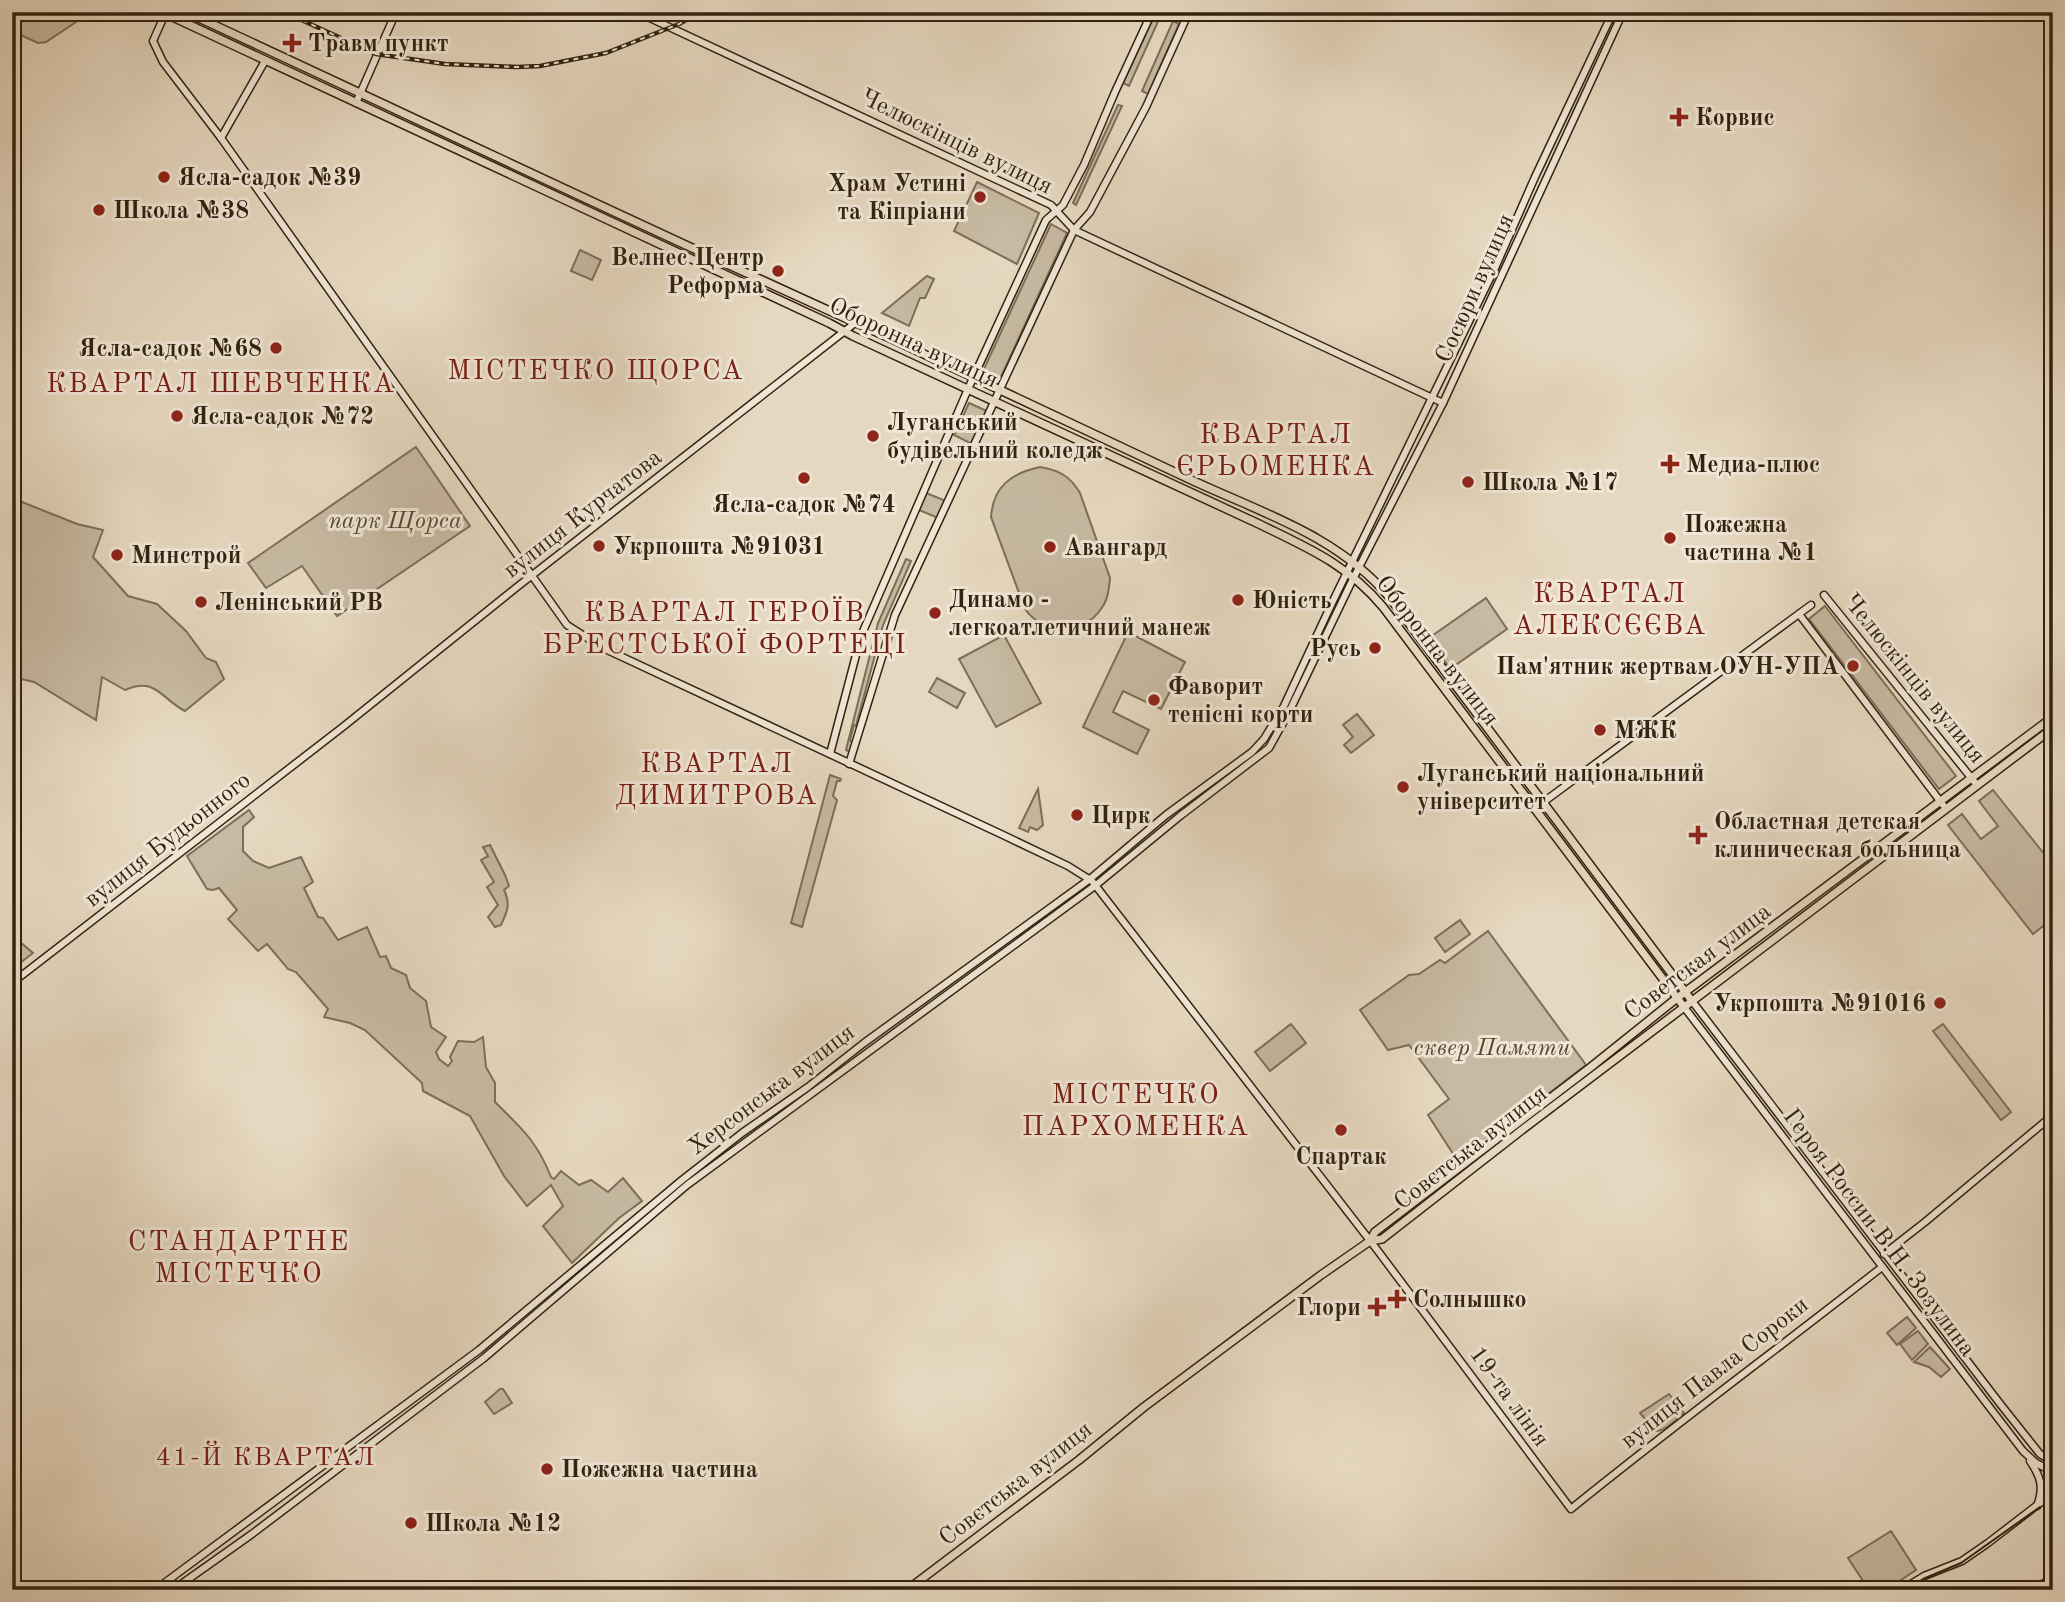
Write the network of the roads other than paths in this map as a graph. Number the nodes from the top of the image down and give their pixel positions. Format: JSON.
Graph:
{"nodes":[{"id":1,"x":186,"y":12,"type":"edge"},
{"id":2,"x":396,"y":12,"type":"edge"},
{"id":3,"x":637,"y":12,"type":"edge"},
{"id":4,"x":1152,"y":12,"type":"edge"},
{"id":5,"x":1189,"y":12,"type":"edge"},
{"id":6,"x":1613,"y":12,"type":"edge"},
{"id":7,"x":1622,"y":12,"type":"edge"},
{"id":8,"x":164,"y":13,"type":"edge"},
{"id":9,"x":265,"y":61,"type":"junction"},
{"id":10,"x":360,"y":94,"type":"junction"},
{"id":11,"x":356,"y":103,"type":"junction"},
{"id":12,"x":221,"y":138,"type":"junction"},
{"id":13,"x":1055,"y":211,"type":"junction"},
{"id":14,"x":1074,"y":230,"type":"junction"},
{"id":15,"x":855,"y":323,"type":"junction"},
{"id":16,"x":844,"y":330,"type":"junction"},
{"id":17,"x":974,"y":378,"type":"junction"},
{"id":18,"x":968,"y":389,"type":"junction"},
{"id":19,"x":1001,"y":391,"type":"junction"},
{"id":20,"x":1433,"y":398,"type":"junction"},
{"id":21,"x":995,"y":402,"type":"junction"},
{"id":22,"x":1443,"y":403,"type":"junction"},
{"id":23,"x":1352,"y":561,"type":"junction"},
{"id":24,"x":1360,"y":568,"type":"junction"},
{"id":25,"x":1347,"y":571,"type":"junction"},
{"id":26,"x":532,"y":577,"type":"junction"},
{"id":27,"x":1355,"y":577,"type":"junction"},
{"id":28,"x":1824,"y":595,"type":"dead end"},
{"id":29,"x":1811,"y":605,"type":"dead end"},
{"id":30,"x":1799,"y":614,"type":"junction"},
{"id":31,"x":2053,"y":717,"type":"edge"},
{"id":32,"x":344,"y":726,"type":"joint"},
{"id":33,"x":2053,"y":728,"type":"edge"},
{"id":34,"x":830,"y":754,"type":"junction"},
{"id":35,"x":849,"y":764,"type":"junction"},
{"id":36,"x":1971,"y":779,"type":"junction"},
{"id":37,"x":1977,"y":785,"type":"junction"},
{"id":38,"x":1543,"y":803,"type":"junction"},
{"id":39,"x":1943,"y":805,"type":"junction"},
{"id":40,"x":1534,"y":809,"type":"junction"},
{"id":41,"x":1093,"y":882,"type":"junction"},
{"id":42,"x":12,"y":983,"type":"edge"},
{"id":43,"x":1686,"y":992,"type":"junction"},
{"id":44,"x":1677,"y":998,"type":"junction"},
{"id":45,"x":1692,"y":1002,"type":"junction"},
{"id":46,"x":1684,"y":1007,"type":"junction"},
{"id":47,"x":2053,"y":1115,"type":"edge"},
{"id":48,"x":1370,"y":1241,"type":"junction"},
{"id":49,"x":1885,"y":1253,"type":"junction"},
{"id":50,"x":1877,"y":1259,"type":"junction"},
{"id":51,"x":1882,"y":1267,"type":"junction"},
{"id":52,"x":2023,"y":1451,"type":"junction"},
{"id":53,"x":2053,"y":1462,"type":"edge"},
{"id":54,"x":2053,"y":1472,"type":"edge"},
{"id":55,"x":2053,"y":1493,"type":"edge"},
{"id":56,"x":2037,"y":1506,"type":"junction"},
{"id":57,"x":1571,"y":1509,"type":"joint"},
{"id":58,"x":2053,"y":1577,"type":"edge"},
{"id":59,"x":155,"y":1590,"type":"edge"},
{"id":60,"x":173,"y":1590,"type":"edge"},
{"id":61,"x":907,"y":1590,"type":"edge"},
{"id":62,"x":1901,"y":1590,"type":"edge"},
{"id":63,"x":2034,"y":1590,"type":"edge"}],
"edges":[{"from":1,"to":10,"type":"main road","name":"Оборонна вулиця"},
{"from":2,"to":10,"type":"street"},
{"from":3,"to":13,"type":"street","name":"Челюскінців вулиця"},
{"from":4,"to":13,"type":"street"},
{"from":5,"to":14,"type":"street"},
{"from":6,"to":20,"type":"street","name":"Сосюри вулиця"},
{"from":7,"to":22,"type":"street","name":"Сосюри вулиця"},
{"from":8,"to":9,"type":"main road","name":"Оборонна вулиця"},
{"from":8,"to":12,"type":"street"},
{"from":9,"to":11,"type":"main road","name":"Оборонна вулиця"},
{"from":9,"to":12,"type":"street"},
{"from":10,"to":11,"type":"street"},
{"from":10,"to":15,"type":"main road","name":"Оборонна вулиця"},
{"from":11,"to":16,"type":"main road","name":"Оборонна вулиця"},
{"from":12,"to":26,"type":"street"},
{"from":13,"to":14,"type":"street","name":"Челюскінців вулиця"},
{"from":13,"to":17,"type":"street"},
{"from":14,"to":19,"type":"street"},
{"from":14,"to":20,"type":"street","name":"Челюскінців вулиця"},
{"from":15,"to":16,"type":"street","name":"вулиця Курчатова"},
{"from":15,"to":17,"type":"main road","name":"Оборонна вулиця"},
{"from":16,"to":18,"type":"main road","name":"Оборонна вулиця"},
{"from":16,"to":26,"type":"street","name":"вулиця Курчатова"},
{"from":17,"to":18,"type":"street"},
{"from":17,"to":19,"type":"main road","name":"Оборонна вулиця"},
{"from":18,"to":21,"type":"main road","name":"Оборонна вулиця"},
{"from":18,"to":34,"type":"street"},
{"from":19,"to":21,"type":"street"},
{"from":19,"to":23,"type":"main road","name":"Оборонна вулиця"},
{"from":20,"to":22,"type":"street","name":"Челюскінців вулиця"},
{"from":20,"to":23,"type":"street","name":"Сосюри вулиця"},
{"from":21,"to":25,"type":"main road","name":"Оборонна вулиця"},
{"from":21,"to":35,"type":"street"},
{"from":22,"to":24,"type":"street","name":"Сосюри вулиця"},
{"from":23,"to":24,"type":"main road","name":"Оборонна вулиця"},
{"from":23,"to":25,"type":"street","name":"Сосюри вулиця"},
{"from":24,"to":27,"type":"street","name":"Сосюри вулиця"},
{"from":24,"to":38,"type":"main road","name":"Оборонна вулиця"},
{"from":25,"to":27,"type":"main road","name":"Оборонна вулиця"},
{"from":25,"to":41,"type":"street","name":"Херсонська вулиця"},
{"from":26,"to":32,"type":"street","name":"вулиця Курчатова"},
{"from":26,"to":34,"type":"street"},
{"from":27,"to":40,"type":"main road","name":"Оборонна вулиця"},
{"from":27,"to":41,"type":"street","name":"Херсонська вулиця"},
{"from":28,"to":36,"type":"street","name":"Челюскінців вулиця"},
{"from":29,"to":30,"type":"street"},
{"from":30,"to":38,"type":"street"},
{"from":30,"to":39,"type":"street","name":"Челюскінців вулиця"},
{"from":31,"to":36,"type":"main road","name":"Советская улица"},
{"from":32,"to":42,"type":"street","name":"вулиця Будьонного"},
{"from":33,"to":37,"type":"main road","name":"Совєтська вулиця"},
{"from":34,"to":35,"type":"street"},
{"from":35,"to":41,"type":"street"},
{"from":36,"to":37,"type":"street","name":"Челюскінців вулиця"},
{"from":36,"to":39,"type":"main road","name":"Советская улица"},
{"from":37,"to":39,"type":"main road","name":"Совєтська вулиця"},
{"from":38,"to":40,"type":"street"},
{"from":38,"to":43,"type":"main road","name":"Оборонна вулиця"},
{"from":39,"to":43,"type":"main road","name":"Советская улица"},
{"from":39,"to":45,"type":"main road","name":"Совєтська вулиця"},
{"from":40,"to":44,"type":"main road","name":"Оборонна вулиця"},
{"from":41,"to":48,"type":"street","name":"19-та лінія"},
{"from":41,"to":59,"type":"street","name":"Херсонська вулиця"},
{"from":41,"to":60,"type":"street","name":"Херсонська вулиця"},
{"from":43,"to":44,"type":"main road","name":"Советская улица"},
{"from":43,"to":45,"type":"main road","name":"Оборонна вулиця"},
{"from":44,"to":46,"type":"main road","name":"Оборонна вулиця"},
{"from":44,"to":48,"type":"main road","name":"Советская улица"},
{"from":45,"to":46,"type":"main road","name":"Совєтська вулиця"},
{"from":45,"to":49,"type":"street","name":"Героя России В.Н. Зозулина"},
{"from":46,"to":48,"type":"main road","name":"Совєтська вулиця"},
{"from":46,"to":50,"type":"street","name":"Героя России В.Н. Зозулина"},
{"from":47,"to":49,"type":"street"},
{"from":48,"to":57,"type":"street","name":"19-та лінія"},
{"from":48,"to":61,"type":"main road","name":"Совєтська вулиця"},
{"from":49,"to":50,"type":"street"},
{"from":49,"to":53,"type":"street","name":"Героя России В.Н. Зозулина"},
{"from":50,"to":51,"type":"street","name":"Героя России В.Н. Зозулина"},
{"from":51,"to":52,"type":"street","name":"Героя России В.Н. Зозулина"},
{"from":51,"to":57,"type":"street","name":"вулиця Павла Сороки"},
{"from":52,"to":54,"type":"street","name":"Героя России В.Н. Зозулина"},
{"from":52,"to":56,"type":"street"},
{"from":55,"to":56,"type":"street"},
{"from":56,"to":62,"type":"street"},
{"from":58,"to":63,"type":"street"}]}
